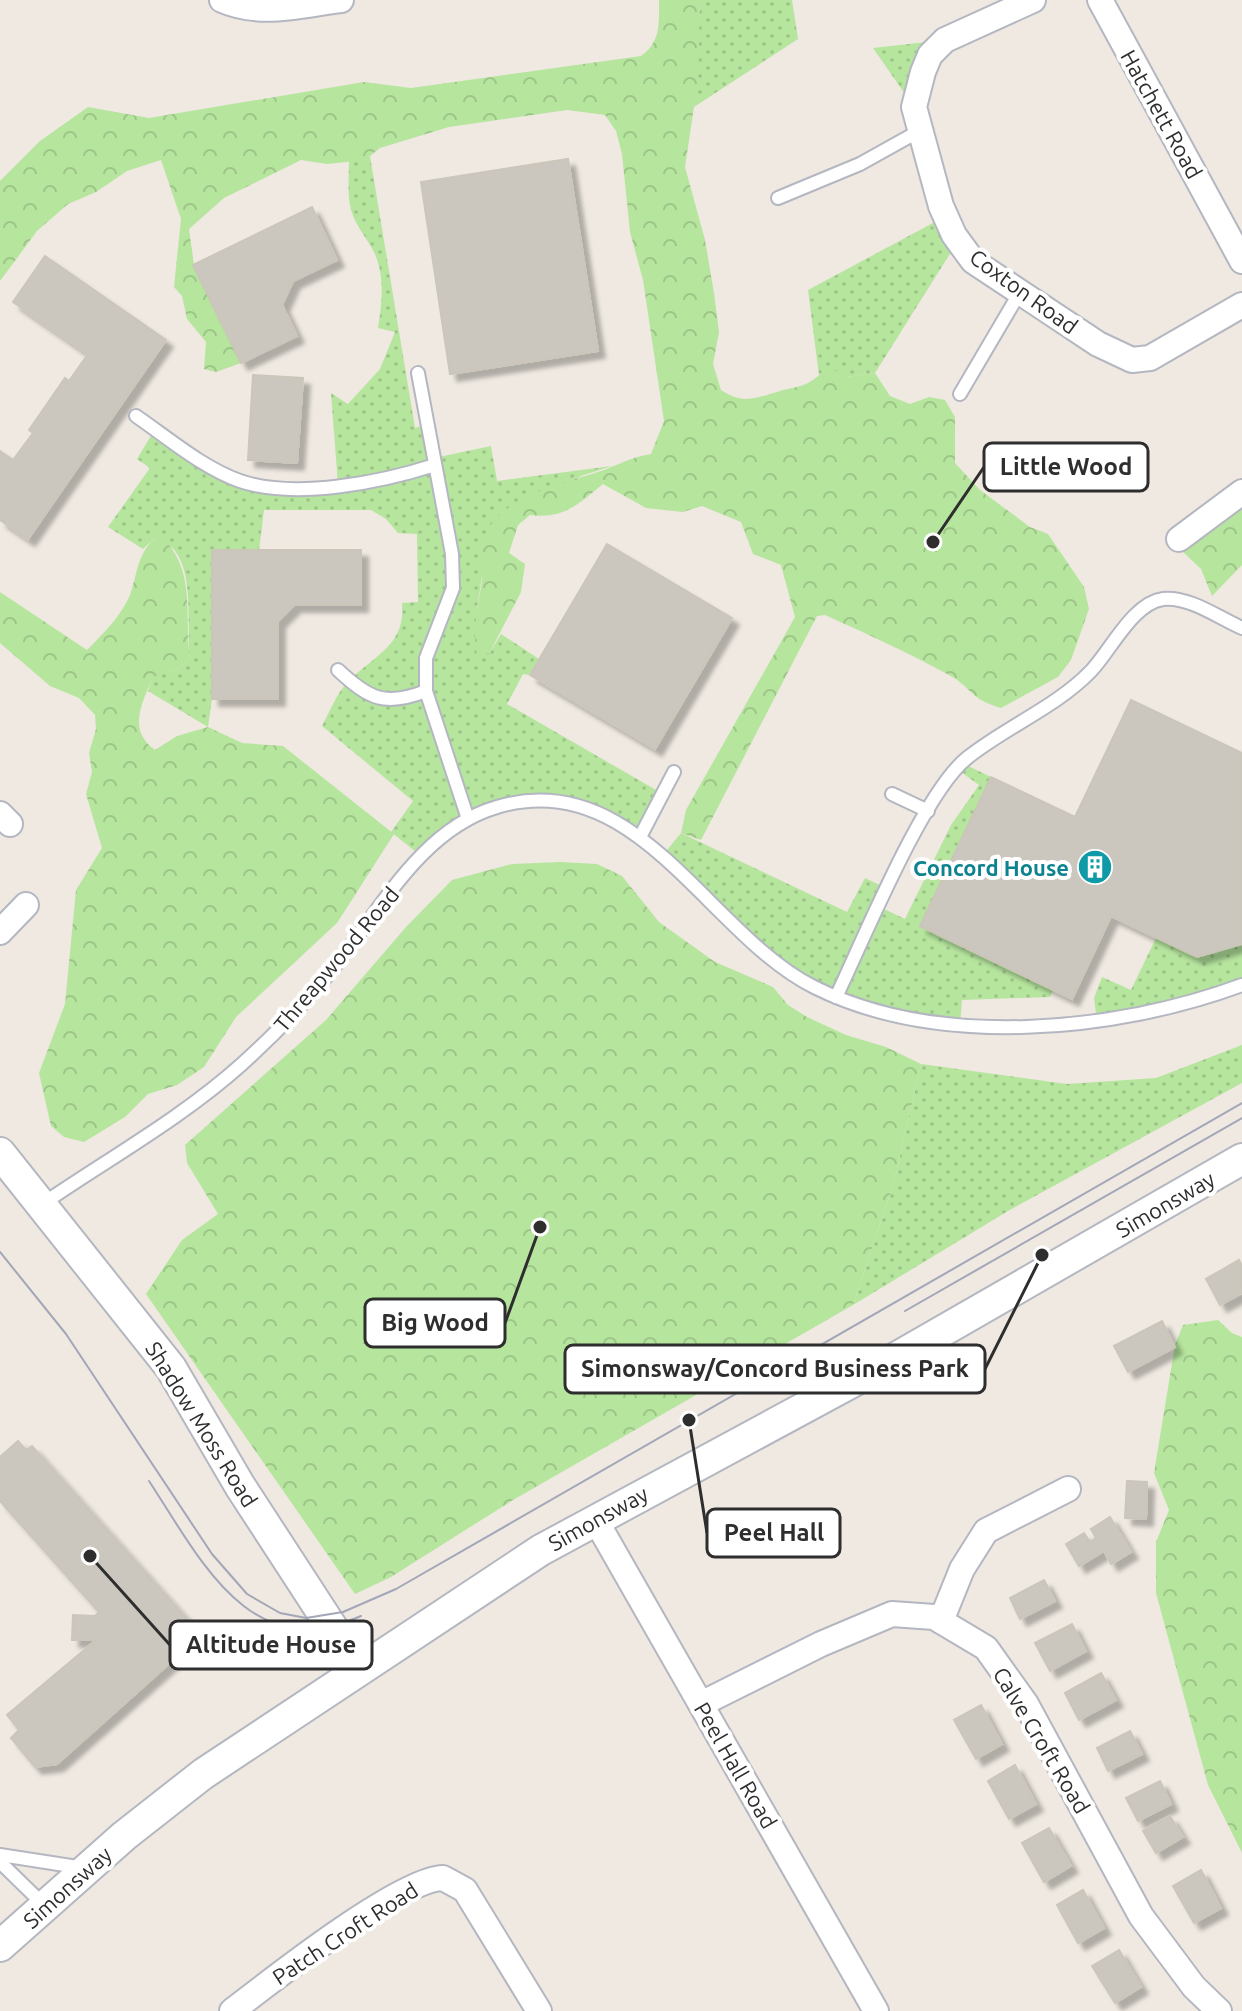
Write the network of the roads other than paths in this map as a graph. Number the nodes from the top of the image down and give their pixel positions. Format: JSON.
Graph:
{"nodes":[{"id":1,"x":222,"y":0,"type":"edge"},
{"id":2,"x":341,"y":0,"type":"edge"},
{"id":3,"x":1033,"y":0,"type":"edge"},
{"id":4,"x":1100,"y":0,"type":"edge"},
{"id":5,"x":921,"y":130,"type":"junction"},
{"id":6,"x":778,"y":198,"type":"dead end"},
{"id":7,"x":1233,"y":223,"type":"edge"},
{"id":8,"x":1242,"y":261,"type":"edge"},
{"id":9,"x":1020,"y":292,"type":"junction"},
{"id":10,"x":1242,"y":305,"type":"edge"},
{"id":11,"x":418,"y":373,"type":"dead end"},
{"id":12,"x":960,"y":394,"type":"dead end"},
{"id":13,"x":136,"y":416,"type":"dead end"},
{"id":14,"x":435,"y":465,"type":"junction"},
{"id":15,"x":1242,"y":492,"type":"edge"},
{"id":16,"x":1179,"y":539,"type":"dead end"},
{"id":17,"x":1242,"y":628,"type":"edge"},
{"id":18,"x":338,"y":670,"type":"dead end"},
{"id":19,"x":426,"y":691,"type":"junction"},
{"id":20,"x":674,"y":772,"type":"dead end"},
{"id":21,"x":892,"y":794,"type":"dead end"},
{"id":22,"x":928,"y":811,"type":"junction"},
{"id":23,"x":468,"y":819,"type":"junction"},
{"id":24,"x":640,"y":837,"type":"junction"},
{"id":25,"x":26,"y":905,"type":"dead end"},
{"id":26,"x":0,"y":932,"type":"edge"},
{"id":27,"x":1242,"y":985,"type":"edge"},
{"id":28,"x":836,"y":997,"type":"junction"},
{"id":29,"x":0,"y":1153,"type":"edge"},
{"id":30,"x":1242,"y":1159,"type":"edge"},
{"id":31,"x":41,"y":1205,"type":"junction"},
{"id":32,"x":1068,"y":1489,"type":"dead end"},
{"id":33,"x":595,"y":1519,"type":"junction"},
{"id":34,"x":941,"y":1621,"type":"junction"},
{"id":35,"x":359,"y":1669,"type":"junction"},
{"id":36,"x":701,"y":1704,"type":"junction"},
{"id":37,"x":0,"y":1855,"type":"edge"},
{"id":38,"x":0,"y":1862,"type":"edge"},
{"id":39,"x":88,"y":1868,"type":"junction"},
{"id":40,"x":45,"y":1906,"type":"junction"},
{"id":41,"x":0,"y":1946,"type":"edge"},
{"id":42,"x":873,"y":2010,"type":"edge"},
{"id":43,"x":232,"y":2011,"type":"edge"},
{"id":44,"x":539,"y":2011,"type":"edge"},
{"id":45,"x":1219,"y":2011,"type":"edge"}],
"edges":[{"from":1,"to":2,"type":"street"},
{"from":3,"to":5,"type":"street","name":"Coxton Road"},
{"from":4,"to":7,"type":"street","name":"Hatchett Road"},
{"from":5,"to":6,"type":"lane"},
{"from":5,"to":9,"type":"street","name":"Coxton Road"},
{"from":7,"to":8,"type":"street","name":"Hatchett Road"},
{"from":9,"to":10,"type":"street","name":"Coxton Road"},
{"from":9,"to":12,"type":"lane"},
{"from":11,"to":14,"type":"lane"},
{"from":13,"to":14,"type":"lane"},
{"from":14,"to":19,"type":"lane"},
{"from":15,"to":16,"type":"street"},
{"from":17,"to":22,"type":"lane"},
{"from":18,"to":19,"type":"lane"},
{"from":19,"to":23,"type":"lane"},
{"from":20,"to":24,"type":"lane"},
{"from":21,"to":22,"type":"lane"},
{"from":22,"to":28,"type":"lane"},
{"from":23,"to":24,"type":"lane","name":"Threapwood Road"},
{"from":23,"to":31,"type":"lane","name":"Threapwood Road"},
{"from":24,"to":28,"type":"lane","name":"Threapwood Road"},
{"from":25,"to":26,"type":"street"},
{"from":27,"to":28,"type":"lane","name":"Threapwood Road"},
{"from":29,"to":31,"type":"street","name":"Shadow Moss Road"},
{"from":30,"to":33,"type":"street","name":"Simonsway"},
{"from":31,"to":35,"type":"street","name":"Shadow Moss Road"},
{"from":32,"to":34,"type":"street"},
{"from":33,"to":35,"type":"street","name":"Simonsway"},
{"from":33,"to":36,"type":"street","name":"Peel Hall Road"},
{"from":34,"to":36,"type":"street","name":"Calve Croft Road"},
{"from":34,"to":45,"type":"street","name":"Calve Croft Road"},
{"from":35,"to":39,"type":"street","name":"Simonsway"},
{"from":36,"to":42,"type":"street","name":"Peel Hall Road"},
{"from":37,"to":39,"type":"lane"},
{"from":38,"to":40,"type":"lane"},
{"from":39,"to":40,"type":"street","name":"Simonsway"},
{"from":40,"to":41,"type":"street","name":"Simonsway"},
{"from":43,"to":44,"type":"street","name":"Patch Croft Road"}]}
